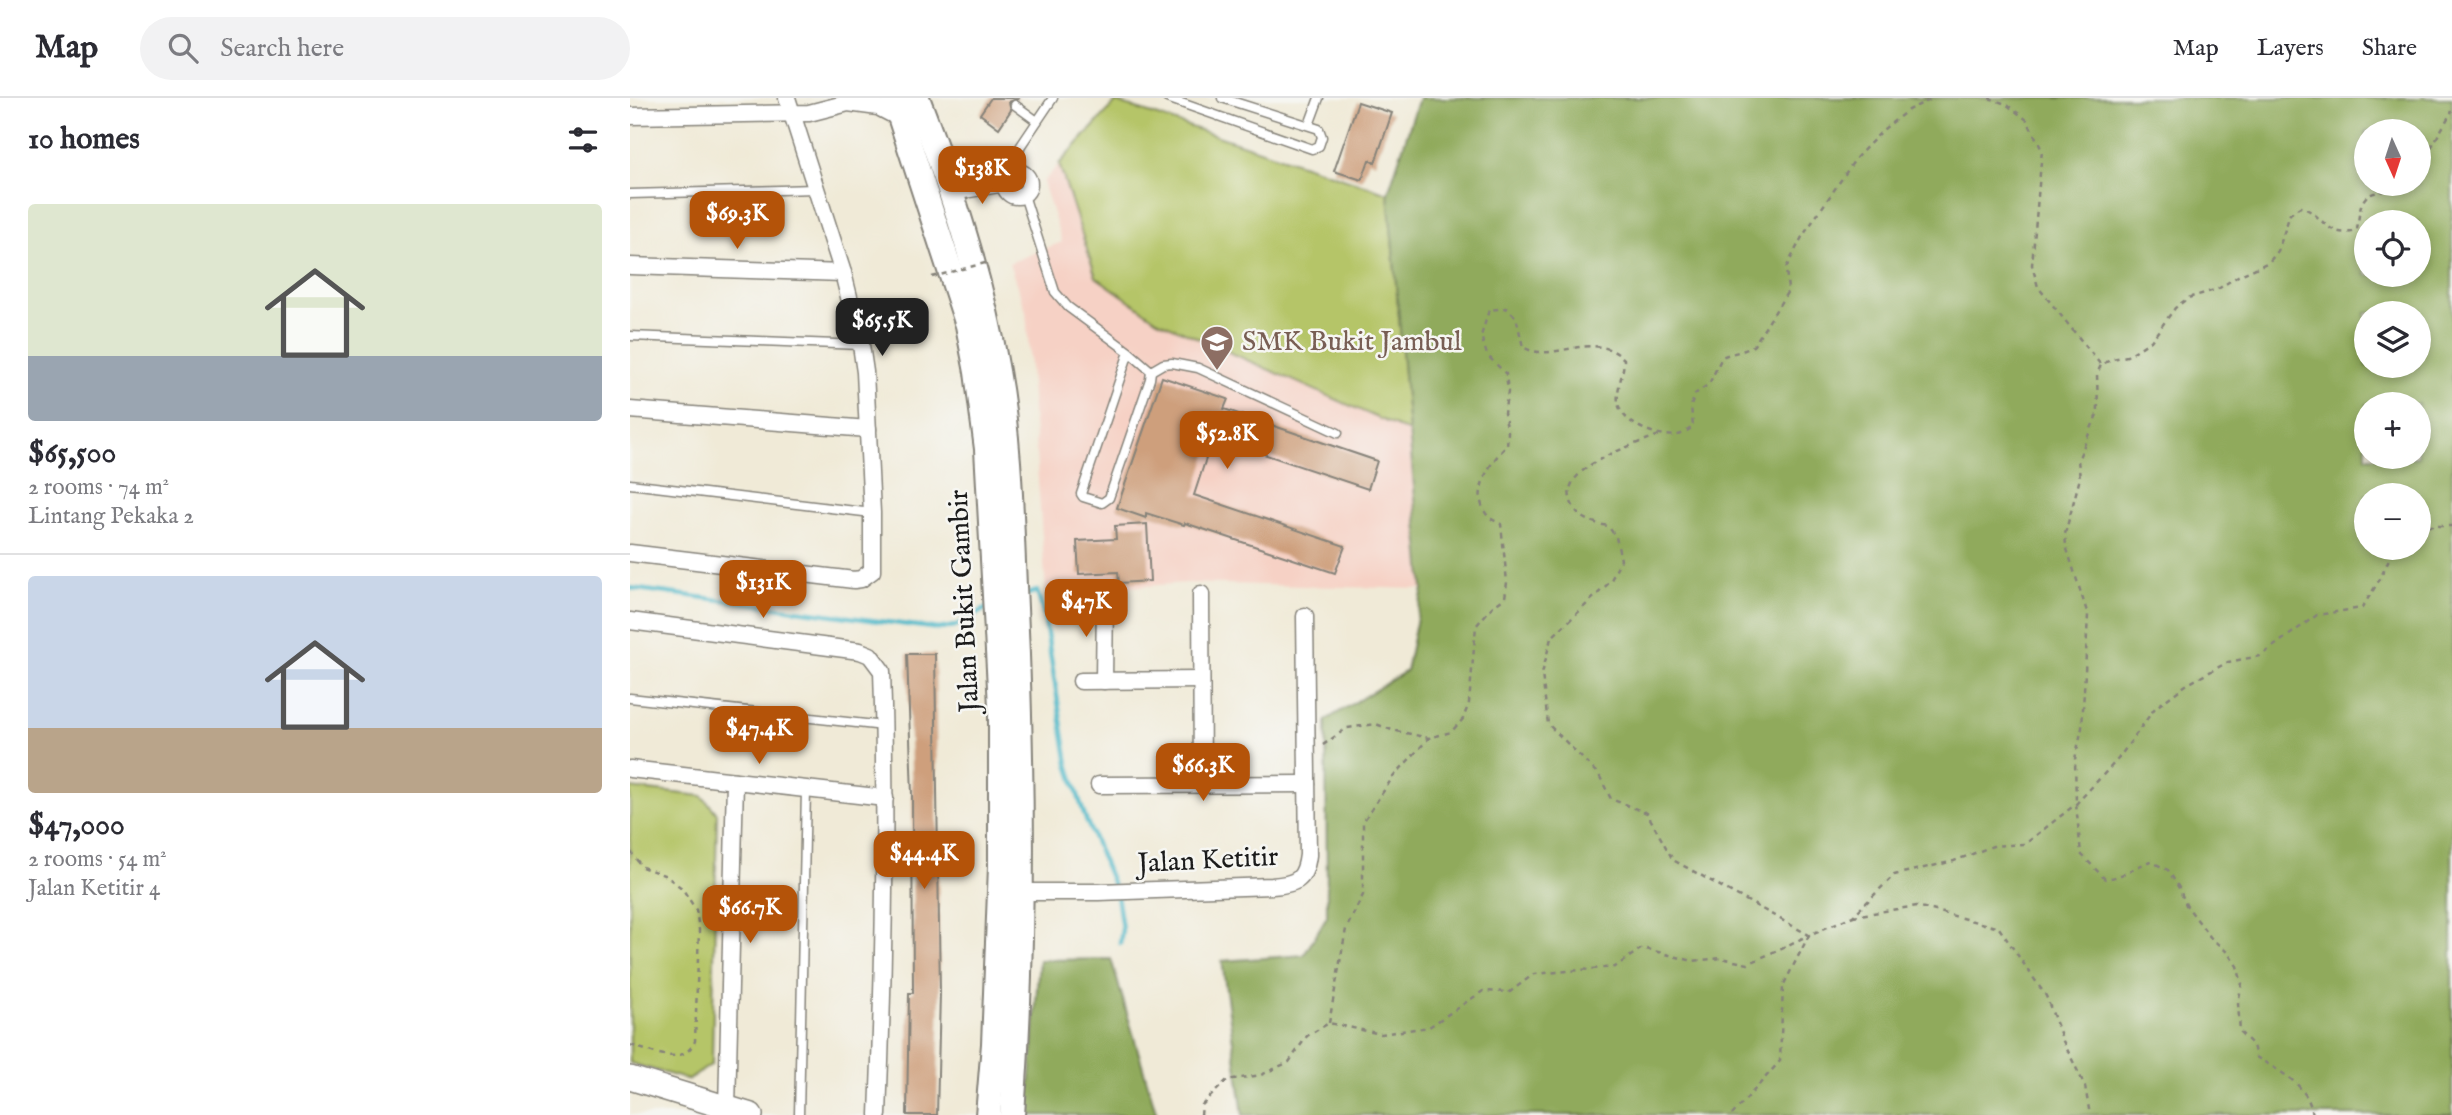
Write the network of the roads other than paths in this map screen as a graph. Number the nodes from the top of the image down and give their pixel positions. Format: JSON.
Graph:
{"nodes":[{"id":1,"x":917,"y":98,"type":"edge"},
{"id":2,"x":1053,"y":98,"type":"edge"},
{"id":3,"x":1167,"y":98,"type":"edge"},
{"id":4,"x":1222,"y":98,"type":"edge"},
{"id":5,"x":1319,"y":98,"type":"edge"},
{"id":6,"x":850,"y":101,"type":"edge"},
{"id":7,"x":789,"y":105,"type":"edge"},
{"id":8,"x":1015,"y":105,"type":"dead end"},
{"id":9,"x":897,"y":108,"type":"edge"},
{"id":10,"x":630,"y":116,"type":"edge"},
{"id":11,"x":1037,"y":121,"type":"junction"},
{"id":12,"x":1309,"y":125,"type":"junction"},
{"id":13,"x":1011,"y":177,"type":"junction"},
{"id":14,"x":815,"y":190,"type":"junction"},
{"id":15,"x":952,"y":192,"type":"junction"},
{"id":16,"x":630,"y":194,"type":"edge"},
{"id":17,"x":1024,"y":195,"type":"joint"},
{"id":18,"x":630,"y":266,"type":"edge"},
{"id":19,"x":843,"y":273,"type":"junction"},
{"id":20,"x":630,"y":336,"type":"edge"},
{"id":21,"x":861,"y":345,"type":"junction"},
{"id":22,"x":1129,"y":352,"type":"junction"},
{"id":23,"x":1151,"y":371,"type":"junction"},
{"id":24,"x":630,"y":410,"type":"edge"},
{"id":25,"x":868,"y":429,"type":"junction"},
{"id":26,"x":1338,"y":433,"type":"dead end"},
{"id":27,"x":630,"y":484,"type":"edge"},
{"id":28,"x":872,"y":513,"type":"junction"},
{"id":29,"x":630,"y":553,"type":"edge"},
{"id":30,"x":1004,"y":579,"type":"junction"},
{"id":31,"x":1200,"y":594,"type":"dead end"},
{"id":32,"x":1105,"y":596,"type":"dead end"},
{"id":33,"x":1305,"y":616,"type":"dead end"},
{"id":34,"x":630,"y":621,"type":"edge"},
{"id":35,"x":1006,"y":623,"type":"junction"},
{"id":36,"x":1201,"y":680,"type":"junction"},
{"id":37,"x":1081,"y":681,"type":"dead end"},
{"id":38,"x":1104,"y":681,"type":"junction"},
{"id":39,"x":630,"y":698,"type":"edge"},
{"id":40,"x":884,"y":726,"type":"junction"},
{"id":41,"x":630,"y":769,"type":"edge"},
{"id":42,"x":735,"y":781,"type":"junction"},
{"id":43,"x":1202,"y":784,"type":"junction"},
{"id":44,"x":1307,"y":784,"type":"junction"},
{"id":45,"x":1099,"y":785,"type":"dead end"},
{"id":46,"x":806,"y":790,"type":"junction"},
{"id":47,"x":885,"y":798,"type":"junction"},
{"id":48,"x":1021,"y":892,"type":"junction"},
{"id":49,"x":630,"y":1078,"type":"edge"},
{"id":50,"x":727,"y":1108,"type":"junction"},
{"id":51,"x":751,"y":1115,"type":"edge"},
{"id":52,"x":799,"y":1115,"type":"edge"},
{"id":53,"x":878,"y":1115,"type":"edge"},
{"id":54,"x":988,"y":1115,"type":"edge"},
{"id":55,"x":1012,"y":1115,"type":"edge"}],
"edges":[{"from":1,"to":15,"type":"main road","name":"Jalan Bukit Gambir"},
{"from":2,"to":11,"type":"lane"},
{"from":3,"to":12,"type":"lane"},
{"from":4,"to":12,"type":"lane"},
{"from":5,"to":12,"type":"lane"},
{"from":6,"to":7,"type":"street"},
{"from":6,"to":9,"type":"street"},
{"from":7,"to":10,"type":"street"},
{"from":7,"to":14,"type":"street"},
{"from":8,"to":11,"type":"lane"},
{"from":9,"to":30,"type":"main road","name":"Jalan Bukit Gambir"},
{"from":11,"to":13,"type":"lane"},
{"from":13,"to":15,"type":"street"},
{"from":13,"to":17,"type":"street"},
{"from":14,"to":16,"type":"lane"},
{"from":14,"to":19,"type":"street"},
{"from":15,"to":30,"type":"main road","name":"Jalan Bukit Gambir"},
{"from":17,"to":22,"type":"lane"},
{"from":18,"to":19,"type":"street"},
{"from":19,"to":21,"type":"street"},
{"from":20,"to":21,"type":"lane"},
{"from":21,"to":25,"type":"street"},
{"from":22,"to":23,"type":"lane"},
{"from":22,"to":23,"type":"lane"},
{"from":23,"to":26,"type":"lane"},
{"from":24,"to":25,"type":"street"},
{"from":25,"to":28,"type":"street"},
{"from":27,"to":28,"type":"lane"},
{"from":28,"to":29,"type":"street"},
{"from":30,"to":35,"type":"main road","name":"Jalan Bukit Gambir"},
{"from":31,"to":36,"type":"street"},
{"from":32,"to":38,"type":"street"},
{"from":33,"to":44,"type":"street","name":"Jalan Ketitir"},
{"from":34,"to":40,"type":"street"},
{"from":35,"to":48,"type":"main road","name":"Jalan Bukit Gambir"},
{"from":35,"to":54,"type":"main road","name":"Jalan Bukit Gambir"},
{"from":36,"to":38,"type":"street"},
{"from":36,"to":43,"type":"street"},
{"from":37,"to":38,"type":"street"},
{"from":39,"to":40,"type":"lane"},
{"from":40,"to":47,"type":"street"},
{"from":41,"to":42,"type":"street"},
{"from":42,"to":46,"type":"street"},
{"from":42,"to":50,"type":"street"},
{"from":43,"to":44,"type":"street"},
{"from":43,"to":45,"type":"street"},
{"from":44,"to":48,"type":"street","name":"Jalan Ketitir"},
{"from":46,"to":47,"type":"street"},
{"from":46,"to":52,"type":"lane"},
{"from":47,"to":53,"type":"street"},
{"from":48,"to":55,"type":"main road","name":"Jalan Bukit Gambir"},
{"from":49,"to":50,"type":"main road"},
{"from":50,"to":51,"type":"main road"}]}
